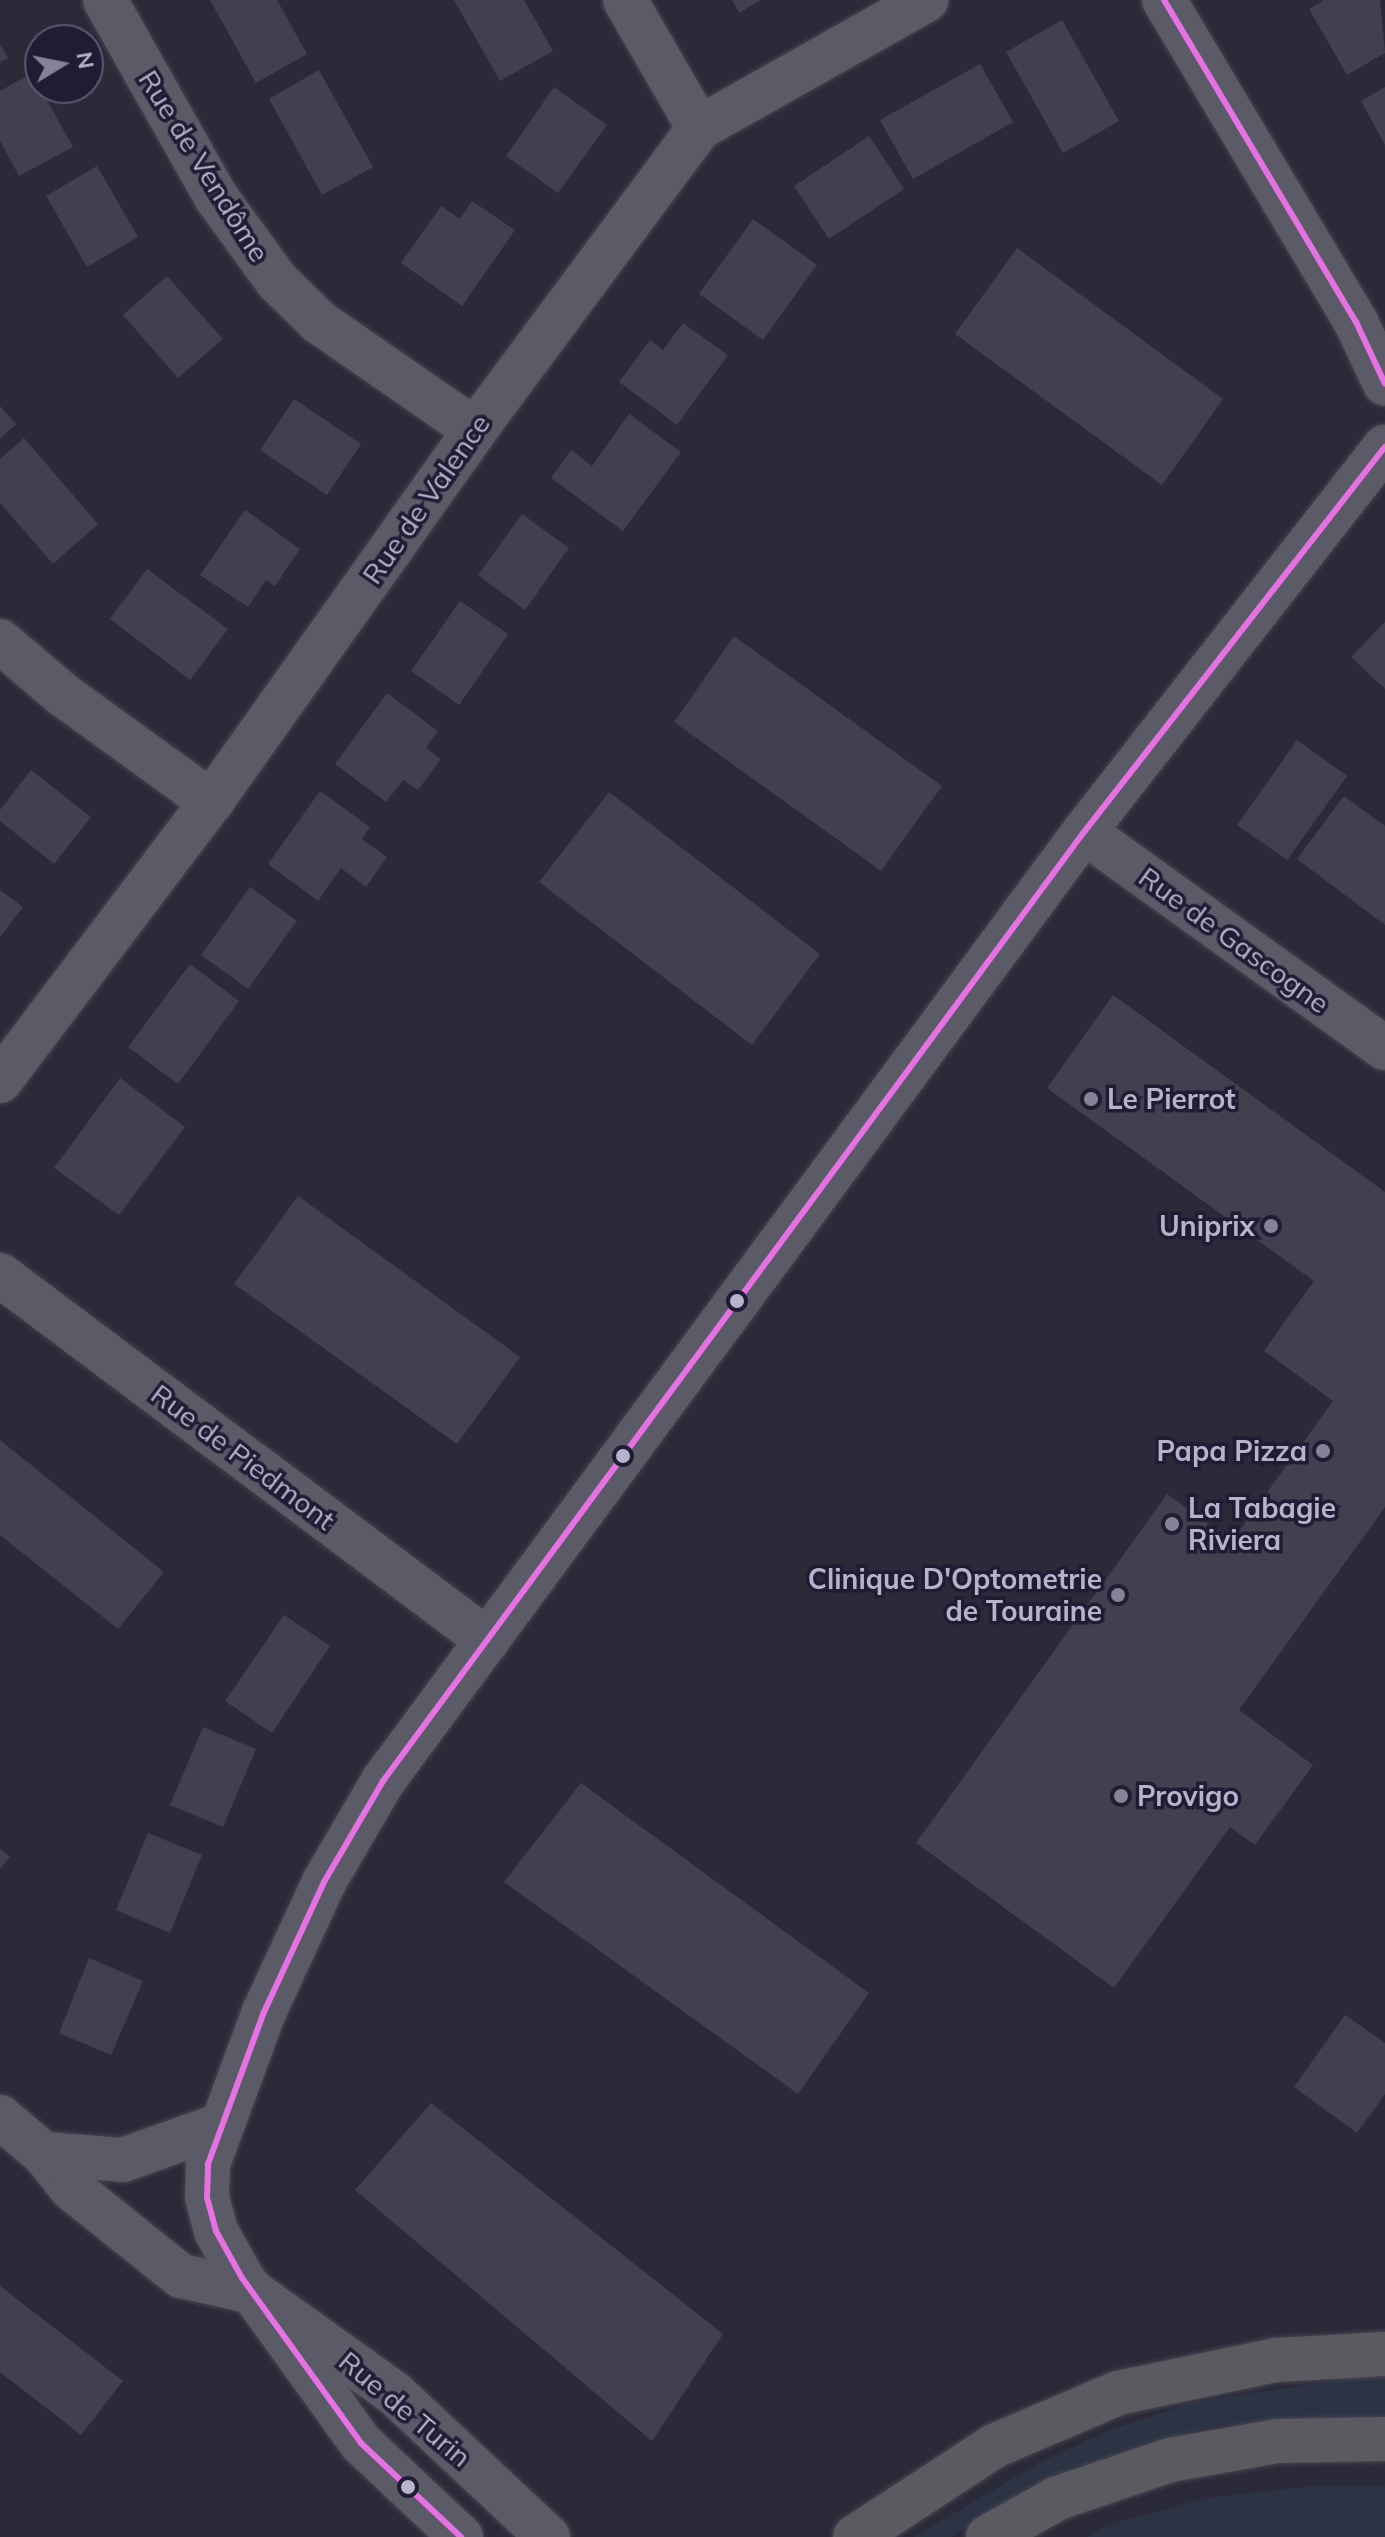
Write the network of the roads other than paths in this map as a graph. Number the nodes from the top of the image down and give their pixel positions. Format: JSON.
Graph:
{"nodes":[{"id":1,"x":105,"y":0,"type":"edge"},
{"id":2,"x":625,"y":0,"type":"edge"},
{"id":3,"x":926,"y":0,"type":"edge"},
{"id":4,"x":1164,"y":0,"type":"edge"},
{"id":5,"x":699,"y":128,"type":"junction"},
{"id":6,"x":1385,"y":384,"type":"edge"},
{"id":7,"x":475,"y":430,"type":"junction"},
{"id":8,"x":1385,"y":447,"type":"edge"},
{"id":9,"x":0,"y":641,"type":"edge"},
{"id":10,"x":211,"y":802,"type":"junction"},
{"id":11,"x":1084,"y":832,"type":"junction"},
{"id":12,"x":1385,"y":1048,"type":"edge"},
{"id":13,"x":0,"y":1081,"type":"edge"},
{"id":14,"x":0,"y":1275,"type":"edge"},
{"id":15,"x":487,"y":1640,"type":"junction"},
{"id":16,"x":0,"y":2117,"type":"edge"},
{"id":17,"x":218,"y":2126,"type":"junction"},
{"id":18,"x":44,"y":2154,"type":"junction"},
{"id":19,"x":253,"y":2292,"type":"junction"},
{"id":20,"x":1385,"y":2354,"type":"edge"},
{"id":21,"x":1385,"y":2439,"type":"edge"},
{"id":22,"x":461,"y":2537,"type":"edge"},
{"id":23,"x":548,"y":2537,"type":"edge"},
{"id":24,"x":855,"y":2537,"type":"edge"},
{"id":25,"x":988,"y":2537,"type":"edge"}],
"edges":[{"from":1,"to":7,"type":"street","name":"Rue de Vendôme"},
{"from":2,"to":5,"type":"street"},
{"from":3,"to":5,"type":"street","name":"Rue de Valence"},
{"from":4,"to":6,"type":"street"},
{"from":5,"to":7,"type":"street","name":"Rue de Valence"},
{"from":7,"to":10,"type":"street","name":"Rue de Valence"},
{"from":8,"to":11,"type":"street"},
{"from":9,"to":10,"type":"street"},
{"from":10,"to":13,"type":"street","name":"Rue de Valence"},
{"from":11,"to":12,"type":"street","name":"Rue de Gascogne"},
{"from":11,"to":15,"type":"street"},
{"from":14,"to":15,"type":"street","name":"Rue de Piedmont"},
{"from":15,"to":17,"type":"street"},
{"from":16,"to":18,"type":"street","name":"Rue de Turin"},
{"from":17,"to":18,"type":"street"},
{"from":17,"to":19,"type":"street"},
{"from":18,"to":19,"type":"street","name":"Rue de Turin"},
{"from":19,"to":22,"type":"street","name":"Rue de Turin"},
{"from":19,"to":23,"type":"street","name":"Rue de Turin"},
{"from":20,"to":24,"type":"highway"},
{"from":21,"to":25,"type":"highway"}]}
